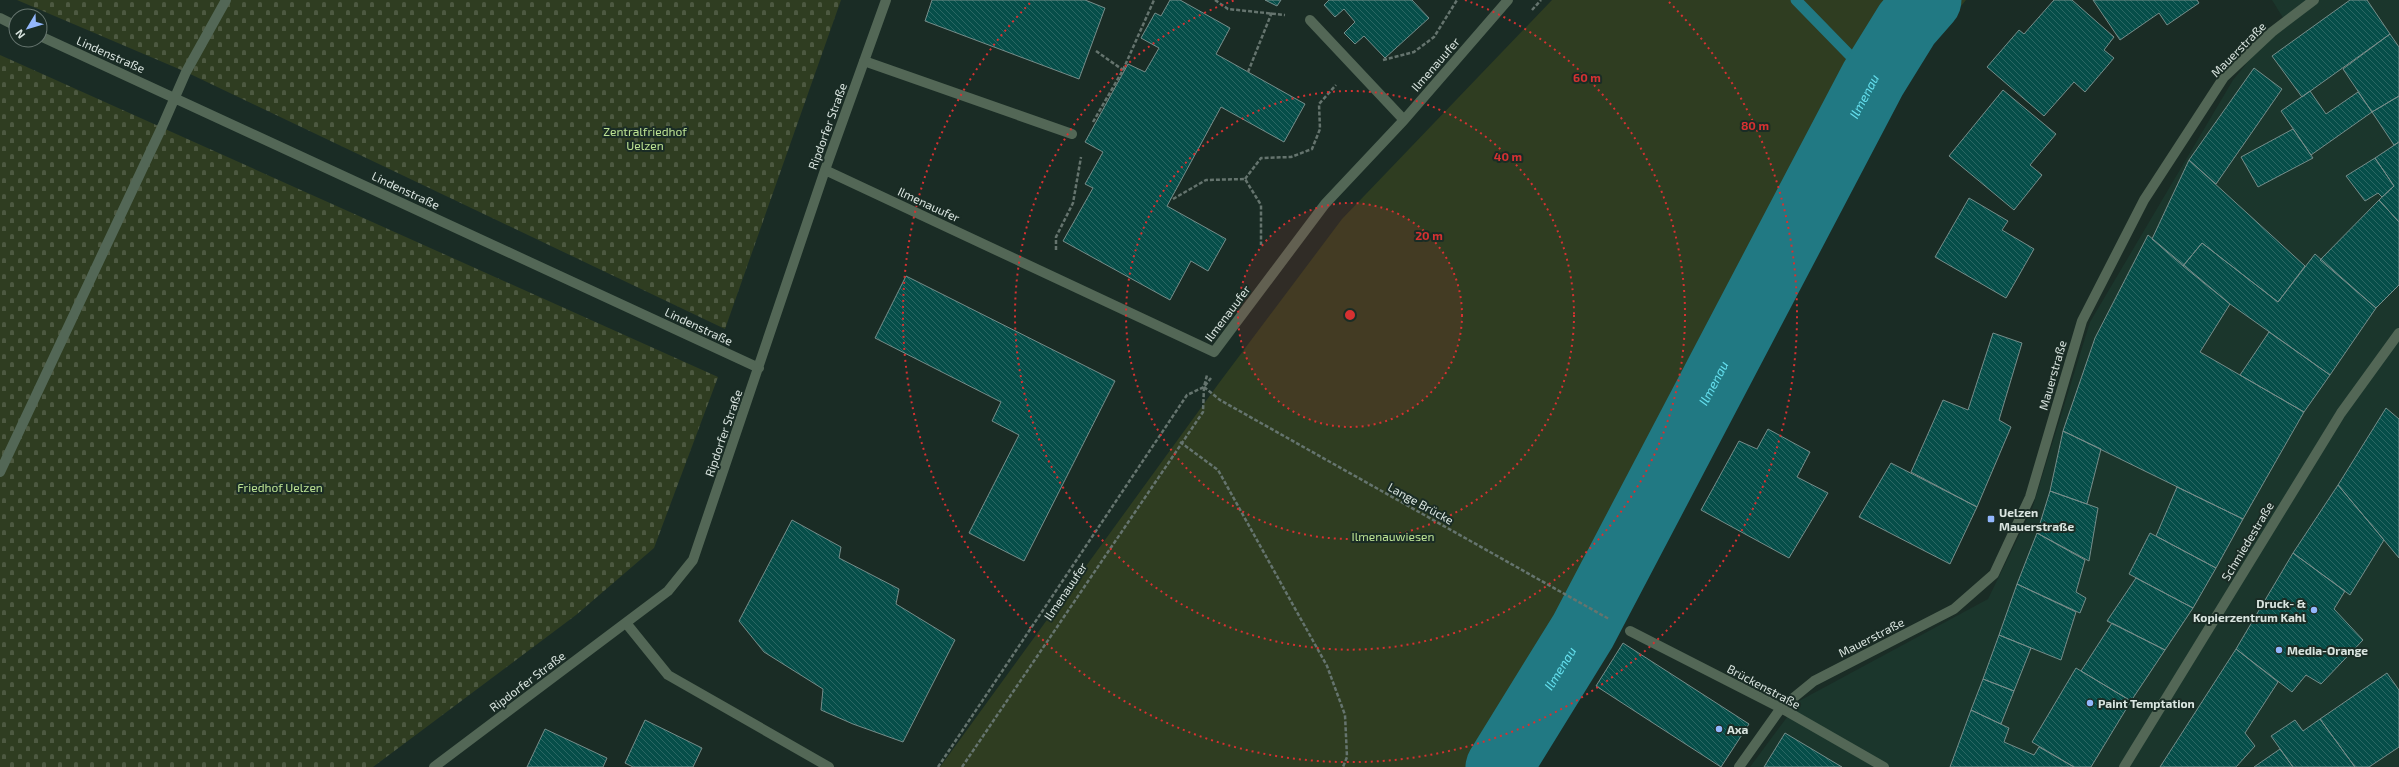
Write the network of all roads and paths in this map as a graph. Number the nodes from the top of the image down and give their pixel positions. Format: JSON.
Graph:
{"nodes":[{"id":1,"x":226,"y":0,"type":"edge"},
{"id":2,"x":886,"y":0,"type":"edge"},
{"id":3,"x":1154,"y":0,"type":"edge"},
{"id":4,"x":1215,"y":0,"type":"edge"},
{"id":5,"x":1456,"y":0,"type":"edge"},
{"id":6,"x":1508,"y":0,"type":"edge"},
{"id":7,"x":2314,"y":0,"type":"edge"},
{"id":8,"x":1272,"y":12,"type":"junction"},
{"id":9,"x":1310,"y":20,"type":"joint"},
{"id":10,"x":48,"y":40,"type":"edge"},
{"id":11,"x":1096,"y":51,"type":"dead end"},
{"id":12,"x":864,"y":61,"type":"junction"},
{"id":13,"x":1355,"y":66,"type":"junction"},
{"id":14,"x":1123,"y":70,"type":"junction"},
{"id":15,"x":1248,"y":72,"type":"dead end"},
{"id":16,"x":175,"y":97,"type":"junction"},
{"id":17,"x":1404,"y":120,"type":"junction"},
{"id":18,"x":1072,"y":134,"type":"joint"},
{"id":19,"x":1084,"y":138,"type":"junction"},
{"id":20,"x":825,"y":170,"type":"junction"},
{"id":21,"x":1245,"y":180,"type":"junction"},
{"id":22,"x":1172,"y":199,"type":"dead end"},
{"id":23,"x":1258,"y":249,"type":"dead end"},
{"id":24,"x":1056,"y":278,"type":"junction"},
{"id":25,"x":2399,"y":333,"type":"edge"},
{"id":26,"x":759,"y":368,"type":"junction"},
{"id":27,"x":1204,"y":386,"type":"junction"},
{"id":28,"x":1180,"y":442,"type":"junction"},
{"id":29,"x":0,"y":472,"type":"edge"},
{"id":30,"x":626,"y":623,"type":"junction"},
{"id":31,"x":1630,"y":631,"type":"joint"},
{"id":32,"x":1781,"y":708,"type":"junction"},
{"id":33,"x":434,"y":767,"type":"edge"},
{"id":34,"x":829,"y":767,"type":"edge"},
{"id":35,"x":938,"y":767,"type":"edge"},
{"id":36,"x":962,"y":767,"type":"edge"},
{"id":37,"x":1343,"y":767,"type":"edge"},
{"id":38,"x":1739,"y":767,"type":"edge"},
{"id":39,"x":1884,"y":767,"type":"edge"},
{"id":40,"x":2124,"y":767,"type":"edge"}],
"edges":[{"from":1,"to":16,"type":"street"},
{"from":2,"to":12,"type":"street","name":"Ripdorfer Straße"},
{"from":3,"to":14,"type":"path"},
{"from":4,"to":8,"type":"path"},
{"from":5,"to":13,"type":"path"},
{"from":6,"to":17,"type":"street","name":"Ilmenauufer"},
{"from":7,"to":32,"type":"street","name":"Mauerstraße"},
{"from":8,"to":9,"type":"path"},
{"from":8,"to":15,"type":"path"},
{"from":9,"to":13,"type":"street"},
{"from":10,"to":16,"type":"street","name":"Lindenstraße"},
{"from":11,"to":14,"type":"path"},
{"from":12,"to":18,"type":"street"},
{"from":12,"to":20,"type":"street","name":"Ripdorfer Straße"},
{"from":13,"to":17,"type":"street"},
{"from":13,"to":21,"type":"path"},
{"from":14,"to":19,"type":"path"},
{"from":16,"to":26,"type":"street","name":"Lindenstraße"},
{"from":16,"to":29,"type":"street"},
{"from":17,"to":24,"type":"street","name":"Ilmenauufer"},
{"from":18,"to":19,"type":"path"},
{"from":19,"to":24,"type":"path"},
{"from":20,"to":24,"type":"street","name":"Ilmenauufer"},
{"from":20,"to":26,"type":"street","name":"Ripdorfer Straße"},
{"from":21,"to":22,"type":"path"},
{"from":21,"to":23,"type":"path"},
{"from":25,"to":40,"type":"street","name":"Schmiedestraße"},
{"from":26,"to":30,"type":"street","name":"Ripdorfer Straße"},
{"from":27,"to":28,"type":"path","name":"Ilmenauufer"},
{"from":27,"to":31,"type":"path","name":"Lange Brücke"},
{"from":27,"to":35,"type":"path"},
{"from":28,"to":36,"type":"path","name":"Ilmenauufer"},
{"from":28,"to":37,"type":"path"},
{"from":30,"to":33,"type":"street","name":"Ripdorfer Straße"},
{"from":30,"to":34,"type":"street"},
{"from":31,"to":32,"type":"street","name":"Brückenstraße"},
{"from":32,"to":38,"type":"street","name":"Mauerstraße"},
{"from":32,"to":39,"type":"street","name":"Brückenstraße"}]}
